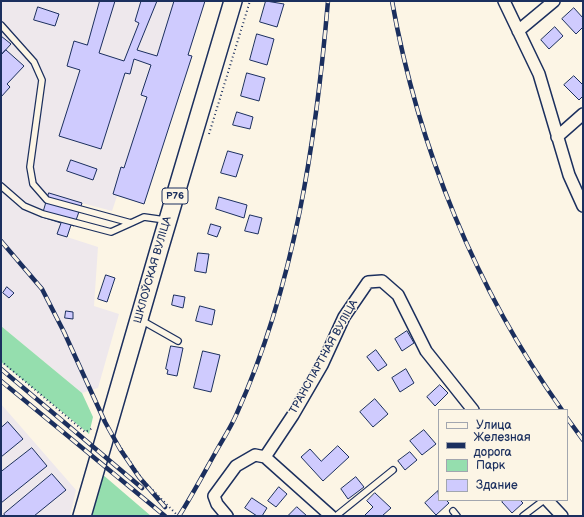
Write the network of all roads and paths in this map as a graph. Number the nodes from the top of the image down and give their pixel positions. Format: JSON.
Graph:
{"nodes":[{"id":1,"x":234,"y":1,"type":"edge"},
{"id":2,"x":504,"y":1,"type":"edge"},
{"id":3,"x":554,"y":1,"type":"edge"},
{"id":4,"x":1,"y":25,"type":"edge"},
{"id":5,"x":518,"y":31,"type":"junction"},
{"id":6,"x":583,"y":114,"type":"edge"},
{"id":7,"x":557,"y":137,"type":"junction"},
{"id":8,"x":1,"y":186,"type":"edge"},
{"id":9,"x":583,"y":206,"type":"edge"},
{"id":10,"x":168,"y":220,"type":"junction"},
{"id":11,"x":131,"y":223,"type":"junction"},
{"id":12,"x":139,"y":319,"type":"junction"},
{"id":13,"x":178,"y":341,"type":"dead end"},
{"id":14,"x":1,"y":361,"type":"edge"},
{"id":15,"x":472,"y":409,"type":"edge"},
{"id":16,"x":108,"y":426,"type":"junction"},
{"id":17,"x":85,"y":432,"type":"dead end"},
{"id":18,"x":265,"y":457,"type":"junction"},
{"id":19,"x":393,"y":470,"type":"dead end"},
{"id":20,"x":543,"y":501,"type":"edge"},
{"id":21,"x":548,"y":501,"type":"edge"},
{"id":22,"x":82,"y":516,"type":"edge"},
{"id":23,"x":178,"y":516,"type":"edge"},
{"id":24,"x":227,"y":516,"type":"edge"},
{"id":25,"x":330,"y":516,"type":"edge"},
{"id":26,"x":336,"y":516,"type":"edge"},
{"id":27,"x":523,"y":516,"type":"edge"},
{"id":28,"x":562,"y":516,"type":"edge"}],
"edges":[{"from":1,"to":10,"type":"main road","name":"ШКЛОЎСКАЯ ВУЛІЦА","number":"Р76"},
{"from":2,"to":5,"type":"street"},
{"from":3,"to":5,"type":"street"},
{"from":4,"to":11,"type":"lane"},
{"from":5,"to":7,"type":"street"},
{"from":6,"to":7,"type":"street"},
{"from":7,"to":9,"type":"street"},
{"from":8,"to":11,"type":"lane"},
{"from":10,"to":11,"type":"lane"},
{"from":10,"to":12,"type":"main road","name":"ШКЛОЎСКАЯ ВУЛІЦА","number":"Р76"},
{"from":12,"to":13,"type":"lane"},
{"from":12,"to":16,"type":"main road","name":"ШКЛОЎСКАЯ ВУЛІЦА","number":"Р76"},
{"from":14,"to":17,"type":"path"},
{"from":15,"to":18,"type":"street","name":"ТРАНСПАРТНАЯ ВУЛІЦА"},
{"from":16,"to":22,"type":"main road","name":"ШКЛОЎСКАЯ ВУЛІЦА","number":"Р76"},
{"from":16,"to":23,"type":"path"},
{"from":18,"to":24,"type":"street"},
{"from":18,"to":25,"type":"street"},
{"from":19,"to":26,"type":"lane"},
{"from":20,"to":27,"type":"lane"},
{"from":21,"to":28,"type":"street"}]}
